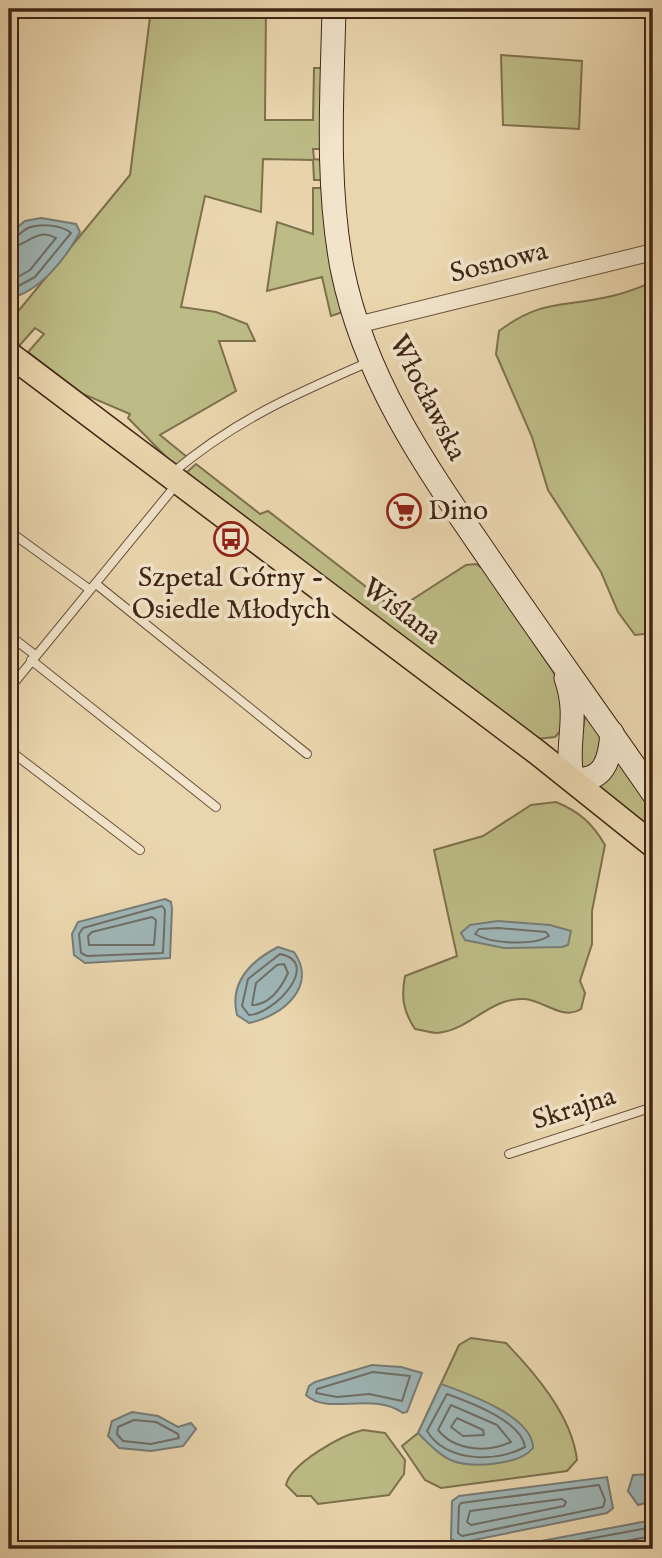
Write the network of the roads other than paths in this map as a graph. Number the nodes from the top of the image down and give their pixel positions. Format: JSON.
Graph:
{"nodes":[{"id":1,"x":334,"y":9,"type":"edge"},
{"id":2,"x":653,"y":251,"type":"edge"},
{"id":3,"x":357,"y":325,"type":"junction"},
{"id":4,"x":9,"y":354,"type":"edge"},
{"id":5,"x":372,"y":361,"type":"junction"},
{"id":6,"x":175,"y":477,"type":"junction"},
{"id":7,"x":9,"y":531,"type":"edge"},
{"id":8,"x":92,"y":586,"type":"junction"},
{"id":9,"x":9,"y":635,"type":"edge"},
{"id":10,"x":33,"y":658,"type":"junction"},
{"id":11,"x":562,"y":666,"type":"junction"},
{"id":12,"x":9,"y":689,"type":"edge"},
{"id":13,"x":612,"y":733,"type":"junction"},
{"id":14,"x":571,"y":736,"type":"junction"},
{"id":15,"x":9,"y":750,"type":"edge"},
{"id":16,"x":538,"y":753,"type":"junction"},
{"id":17,"x":307,"y":754,"type":"dead end"},
{"id":18,"x":572,"y":779,"type":"junction"},
{"id":19,"x":653,"y":793,"type":"edge"},
{"id":20,"x":216,"y":807,"type":"dead end"},
{"id":21,"x":653,"y":845,"type":"edge"},
{"id":22,"x":140,"y":850,"type":"dead end"},
{"id":23,"x":653,"y":1107,"type":"edge"},
{"id":24,"x":509,"y":1154,"type":"dead end"}],
"edges":[{"from":1,"to":3,"type":"main road","name":"Włocławska"},
{"from":2,"to":3,"type":"street","name":"Sosnowa"},
{"from":3,"to":5,"type":"main road","name":"Włocławska"},
{"from":4,"to":6,"type":"main road","name":"Wiślana"},
{"from":5,"to":6,"type":"lane"},
{"from":5,"to":11,"type":"main road","name":"Włocławska"},
{"from":6,"to":8,"type":"lane"},
{"from":6,"to":16,"type":"main road","name":"Wiślana"},
{"from":7,"to":8,"type":"lane"},
{"from":8,"to":10,"type":"lane"},
{"from":8,"to":17,"type":"lane"},
{"from":9,"to":10,"type":"lane"},
{"from":10,"to":12,"type":"lane"},
{"from":10,"to":20,"type":"lane"},
{"from":11,"to":13,"type":"main road","name":"Włocławska"},
{"from":11,"to":14,"type":"main road"},
{"from":13,"to":18,"type":"main road"},
{"from":13,"to":19,"type":"main road","name":"Włocławska"},
{"from":14,"to":16,"type":"main road"},
{"from":14,"to":18,"type":"main road"},
{"from":15,"to":22,"type":"lane"},
{"from":16,"to":18,"type":"main road","name":"Wiślana"},
{"from":18,"to":21,"type":"main road","name":"Wiślana"},
{"from":23,"to":24,"type":"lane","name":"Skrajna"}]}
